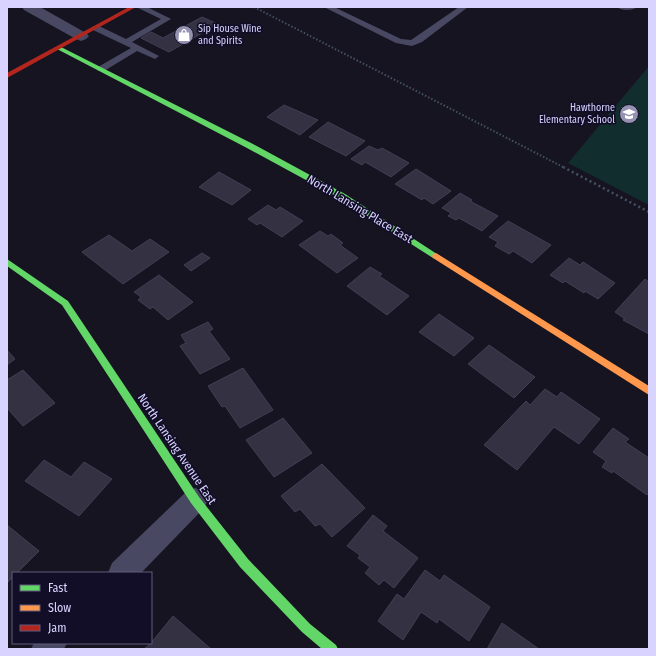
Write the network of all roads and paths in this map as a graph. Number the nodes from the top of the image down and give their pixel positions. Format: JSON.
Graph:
{"nodes":[{"id":1,"x":28,"y":7,"type":"edge"},
{"id":2,"x":133,"y":7,"type":"edge"},
{"id":3,"x":140,"y":7,"type":"edge"},
{"id":4,"x":254,"y":7,"type":"edge"},
{"id":5,"x":328,"y":7,"type":"edge"},
{"id":6,"x":464,"y":7,"type":"edge"},
{"id":7,"x":621,"y":7,"type":"edge"},
{"id":8,"x":633,"y":7,"type":"edge"},
{"id":9,"x":341,"y":9,"type":"edge"},
{"id":10,"x":96,"y":28,"type":"junction"},
{"id":11,"x":81,"y":36,"type":"junction"},
{"id":12,"x":126,"y":42,"type":"junction"},
{"id":13,"x":59,"y":48,"type":"junction"},
{"id":14,"x":137,"y":48,"type":"junction"},
{"id":15,"x":154,"y":56,"type":"dead end"},
{"id":16,"x":101,"y":69,"type":"junction"},
{"id":17,"x":7,"y":76,"type":"edge"},
{"id":18,"x":649,"y":212,"type":"edge"},
{"id":19,"x":7,"y":262,"type":"edge"},
{"id":20,"x":649,"y":391,"type":"edge"},
{"id":21,"x":195,"y":500,"type":"junction"},
{"id":22,"x":123,"y":572,"type":"edge"},
{"id":23,"x":332,"y":649,"type":"edge"}],
"edges":[{"from":1,"to":11,"type":"street"},
{"from":2,"to":10,"type":"street"},
{"from":3,"to":12,"type":"lane"},
{"from":4,"to":18,"type":"path"},
{"from":5,"to":9,"type":"lane"},
{"from":6,"to":9,"type":"lane"},
{"from":7,"to":8,"type":"lane"},
{"from":10,"to":11,"type":"street"},
{"from":10,"to":12,"type":"lane"},
{"from":11,"to":13,"type":"street"},
{"from":12,"to":14,"type":"lane"},
{"from":13,"to":16,"type":"street","name":"North Lansing Place East"},
{"from":13,"to":17,"type":"street"},
{"from":14,"to":15,"type":"lane"},
{"from":14,"to":16,"type":"lane"},
{"from":16,"to":20,"type":"street","name":"North Lansing Place East"},
{"from":19,"to":21,"type":"street","name":"North Lansing Avenue East"},
{"from":21,"to":22,"type":"street"},
{"from":21,"to":23,"type":"street","name":"North Lansing Avenue East"}]}
